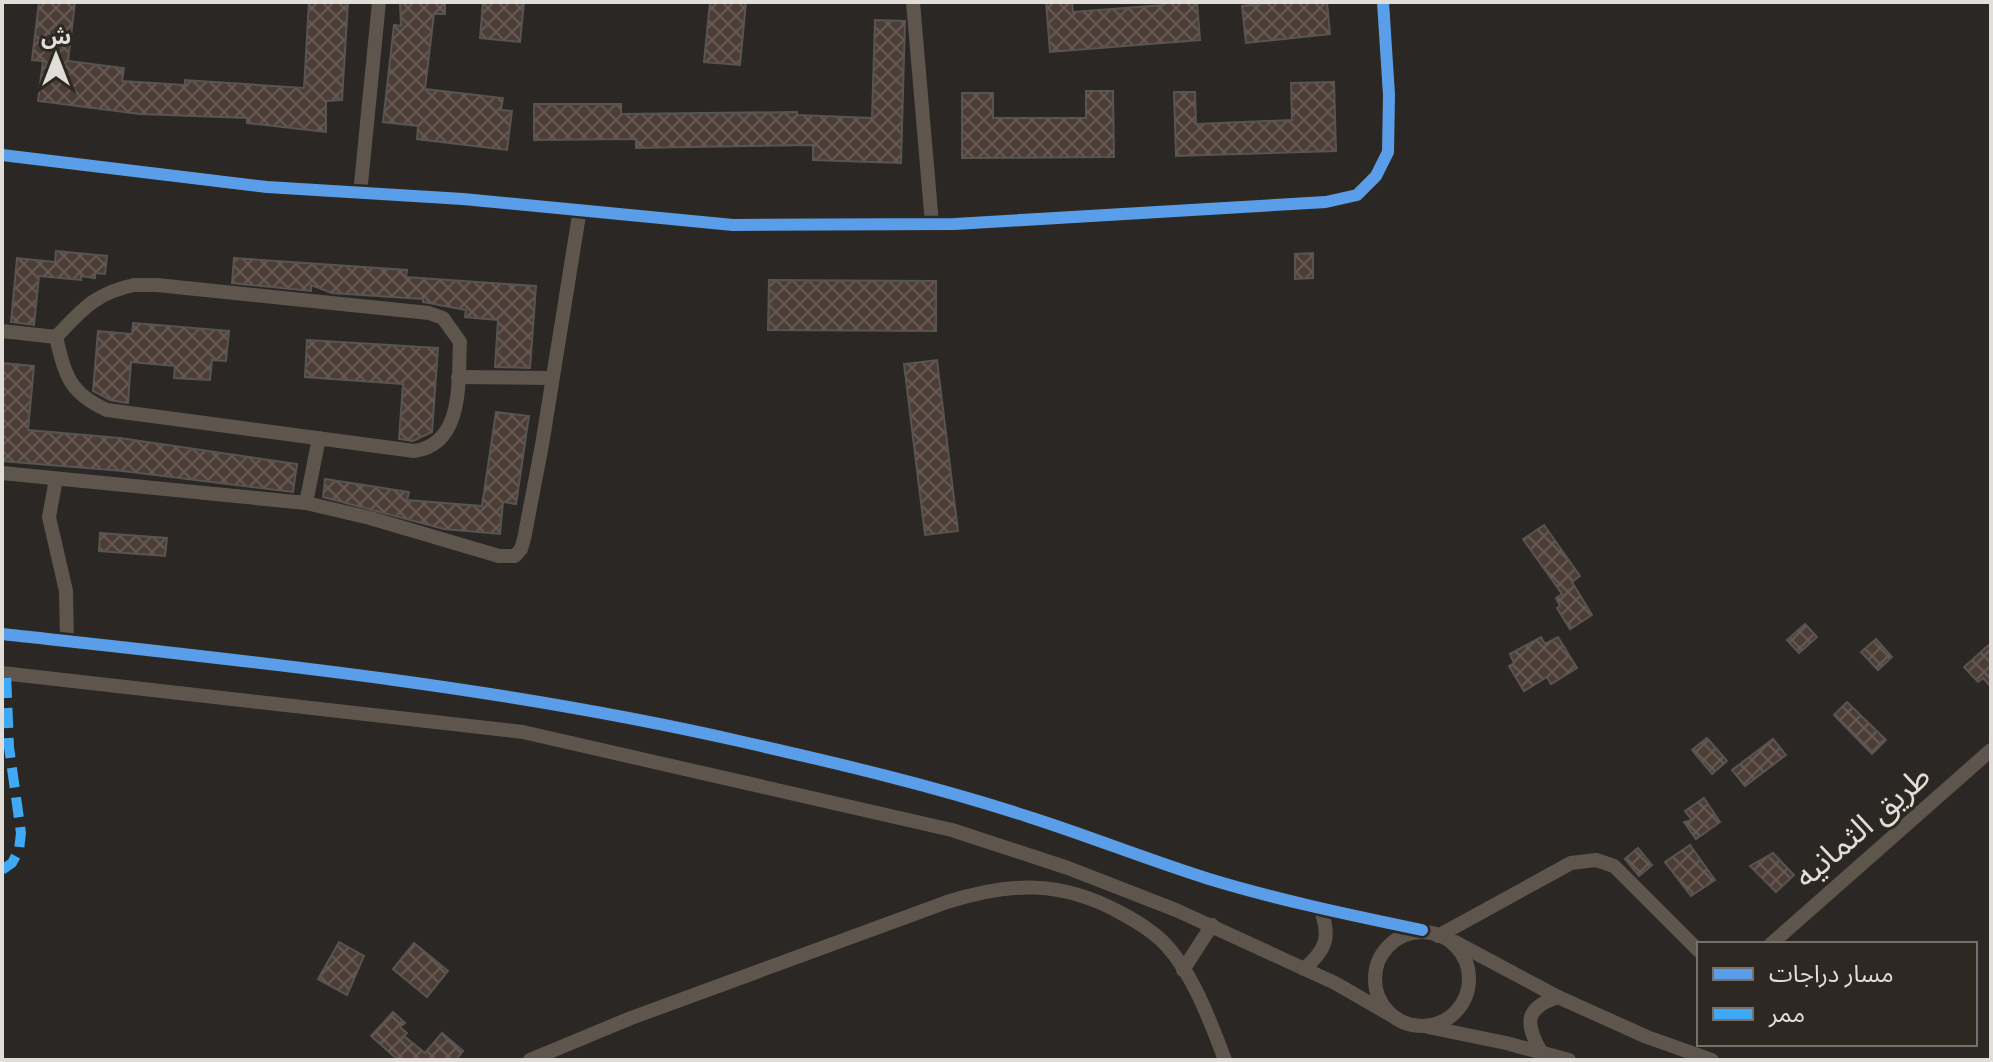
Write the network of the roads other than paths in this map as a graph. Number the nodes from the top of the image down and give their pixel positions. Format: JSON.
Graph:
{"nodes":[{"id":1,"x":379,"y":2,"type":"edge"},
{"id":2,"x":913,"y":2,"type":"edge"},
{"id":3,"x":1383,"y":2,"type":"edge"},
{"id":4,"x":2,"y":155,"type":"edge"},
{"id":5,"x":360,"y":194,"type":"junction"},
{"id":6,"x":580,"y":209,"type":"junction"},
{"id":7,"x":932,"y":224,"type":"junction"},
{"id":8,"x":2,"y":331,"type":"edge"},
{"id":9,"x":56,"y":337,"type":"junction"},
{"id":10,"x":458,"y":377,"type":"junction"},
{"id":11,"x":551,"y":378,"type":"junction"},
{"id":12,"x":319,"y":438,"type":"junction"},
{"id":13,"x":2,"y":473,"type":"edge"},
{"id":14,"x":56,"y":479,"type":"junction"},
{"id":15,"x":306,"y":503,"type":"junction"},
{"id":16,"x":2,"y":634,"type":"edge"},
{"id":17,"x":67,"y":641,"type":"junction"},
{"id":18,"x":2,"y":673,"type":"edge"},
{"id":19,"x":1991,"y":750,"type":"edge"},
{"id":20,"x":1320,"y":908,"type":"junction"},
{"id":21,"x":1212,"y":925,"type":"junction"},
{"id":22,"x":1422,"y":930,"type":"junction"},
{"id":23,"x":1443,"y":937,"type":"junction"},
{"id":24,"x":1773,"y":942,"type":"edge"},
{"id":25,"x":1697,"y":949,"type":"edge"},
{"id":26,"x":1304,"y":969,"type":"junction"},
{"id":27,"x":1183,"y":970,"type":"junction"},
{"id":28,"x":1558,"y":997,"type":"junction"},
{"id":29,"x":1396,"y":1018,"type":"junction"},
{"id":30,"x":1420,"y":1026,"type":"junction"},
{"id":31,"x":1541,"y":1052,"type":"junction"},
{"id":32,"x":530,"y":1060,"type":"edge"},
{"id":33,"x":1225,"y":1060,"type":"edge"},
{"id":34,"x":1569,"y":1060,"type":"edge"},
{"id":35,"x":1712,"y":1060,"type":"edge"}],
"edges":[{"from":1,"to":5,"type":"street"},
{"from":2,"to":7,"type":"street"},
{"from":3,"to":7,"type":"street"},
{"from":4,"to":5,"type":"street"},
{"from":5,"to":6,"type":"street"},
{"from":6,"to":7,"type":"street"},
{"from":6,"to":11,"type":"street"},
{"from":8,"to":9,"type":"street"},
{"from":9,"to":10,"type":"street"},
{"from":9,"to":12,"type":"street"},
{"from":10,"to":11,"type":"street"},
{"from":10,"to":12,"type":"street"},
{"from":11,"to":15,"type":"street"},
{"from":12,"to":15,"type":"street"},
{"from":13,"to":14,"type":"street"},
{"from":14,"to":15,"type":"street"},
{"from":14,"to":17,"type":"street"},
{"from":16,"to":17,"type":"street"},
{"from":17,"to":20,"type":"street"},
{"from":18,"to":21,"type":"street"},
{"from":19,"to":24,"type":"street","name":"طريق الثمانيه"},
{"from":20,"to":22,"type":"street"},
{"from":20,"to":26,"type":"street"},
{"from":21,"to":26,"type":"street"},
{"from":21,"to":27,"type":"street"},
{"from":22,"to":23,"type":"street"},
{"from":22,"to":29,"type":"street"},
{"from":23,"to":25,"type":"street"},
{"from":23,"to":28,"type":"street"},
{"from":23,"to":30,"type":"street"},
{"from":26,"to":29,"type":"street"},
{"from":27,"to":32,"type":"street"},
{"from":27,"to":33,"type":"street"},
{"from":28,"to":31,"type":"street"},
{"from":28,"to":35,"type":"street"},
{"from":29,"to":30,"type":"street"},
{"from":30,"to":31,"type":"street"},
{"from":31,"to":34,"type":"street"}]}
